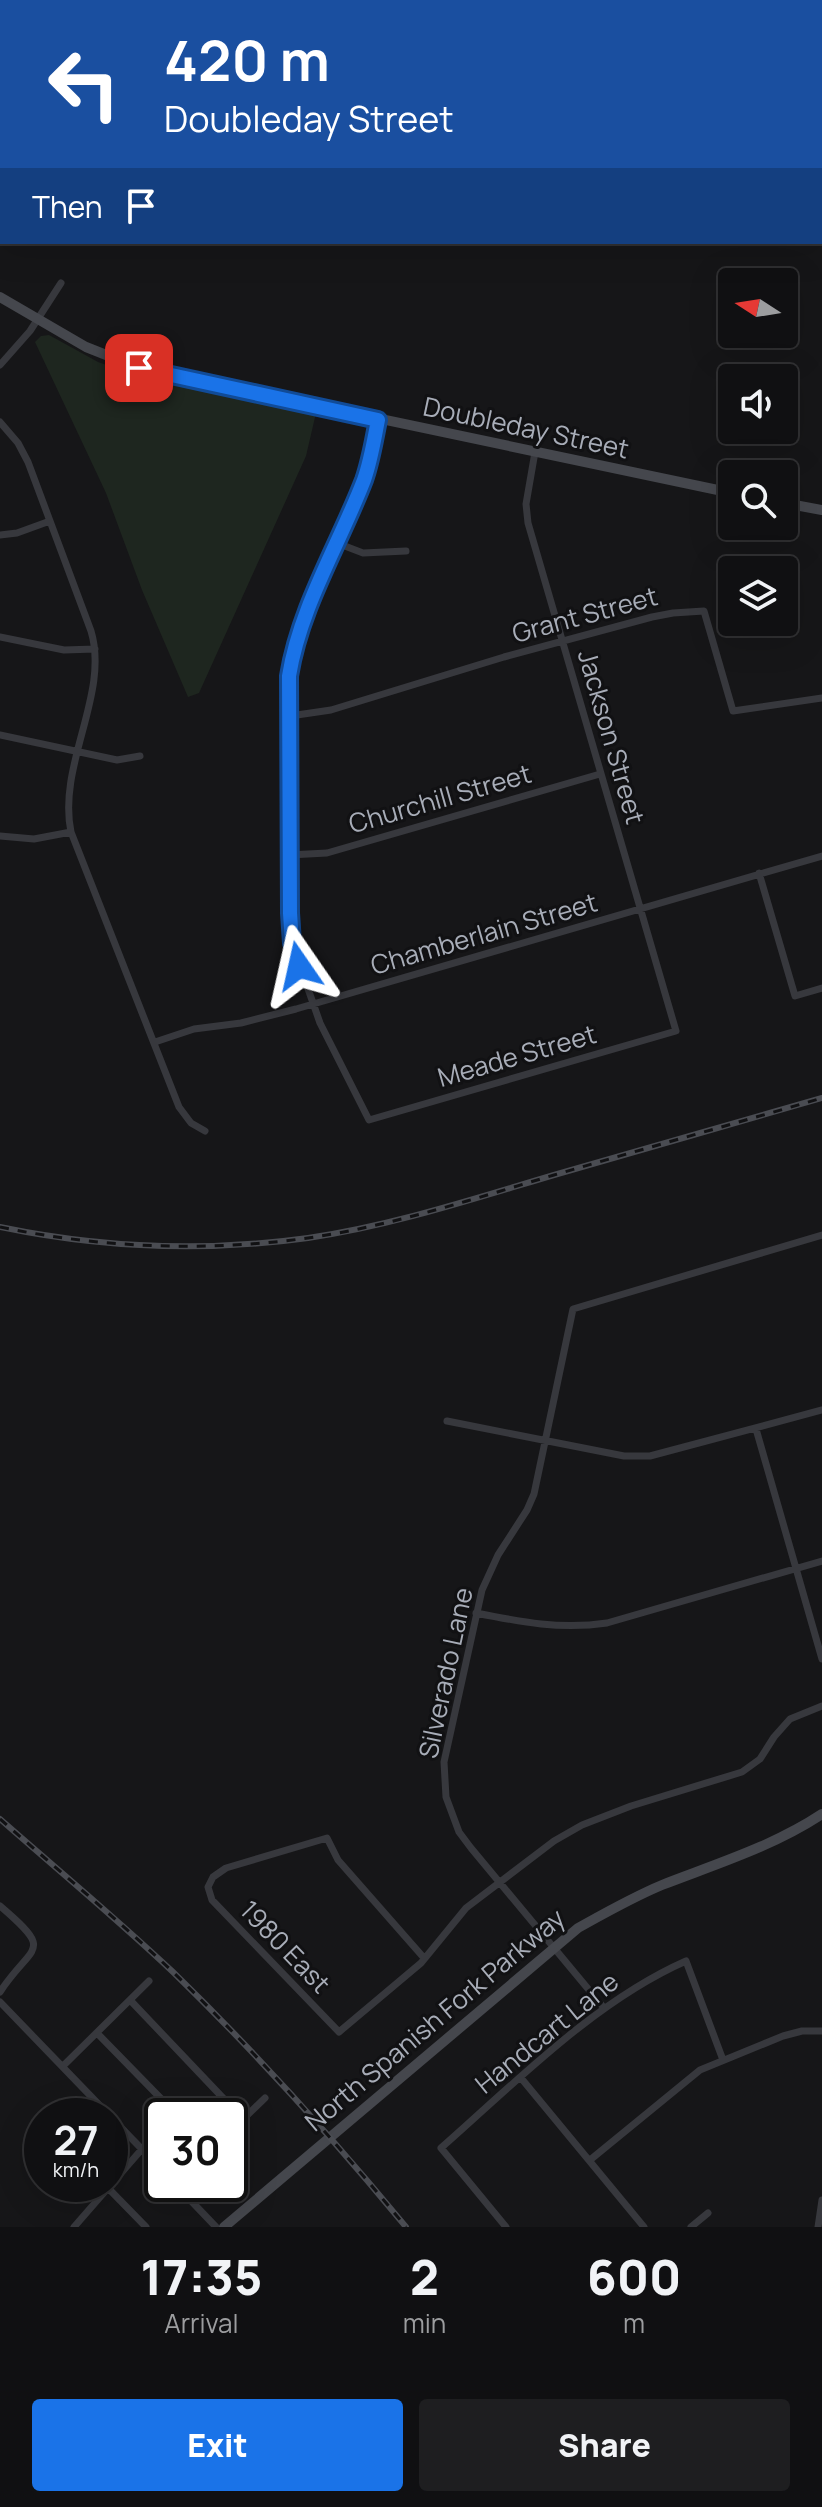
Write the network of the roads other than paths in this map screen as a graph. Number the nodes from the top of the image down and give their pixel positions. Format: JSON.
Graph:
{"nodes":[{"id":1,"x":61,"y":283,"type":"dead end"},
{"id":2,"x":0,"y":297,"type":"edge"},
{"id":3,"x":38,"y":320,"type":"junction"},
{"id":4,"x":0,"y":365,"type":"edge"},
{"id":5,"x":378,"y":420,"type":"junction"},
{"id":6,"x":0,"y":422,"type":"edge"},
{"id":7,"x":535,"y":452,"type":"junction"},
{"id":8,"x":718,"y":490,"type":"edge"},
{"id":9,"x":798,"y":506,"type":"edge"},
{"id":10,"x":822,"y":510,"type":"edge"},
{"id":11,"x":50,"y":521,"type":"junction"},
{"id":12,"x":0,"y":535,"type":"edge"},
{"id":13,"x":337,"y":543,"type":"junction"},
{"id":14,"x":406,"y":551,"type":"dead end"},
{"id":15,"x":0,"y":637,"type":"edge"},
{"id":16,"x":563,"y":642,"type":"junction"},
{"id":17,"x":95,"y":649,"type":"junction"},
{"id":18,"x":822,"y":698,"type":"edge"},
{"id":19,"x":290,"y":716,"type":"junction"},
{"id":20,"x":0,"y":735,"type":"edge"},
{"id":21,"x":78,"y":752,"type":"junction"},
{"id":22,"x":140,"y":756,"type":"dead end"},
{"id":23,"x":600,"y":774,"type":"junction"},
{"id":24,"x":71,"y":832,"type":"junction"},
{"id":25,"x":0,"y":836,"type":"edge"},
{"id":26,"x":289,"y":855,"type":"junction"},
{"id":27,"x":822,"y":856,"type":"edge"},
{"id":28,"x":759,"y":873,"type":"junction"},
{"id":29,"x":641,"y":909,"type":"junction"},
{"id":30,"x":822,"y":988,"type":"edge"},
{"id":31,"x":312,"y":1004,"type":"junction"},
{"id":32,"x":676,"y":1031,"type":"joint"},
{"id":33,"x":155,"y":1042,"type":"junction"},
{"id":34,"x":205,"y":1131,"type":"dead end"},
{"id":35,"x":822,"y":1235,"type":"edge"},
{"id":36,"x":822,"y":1410,"type":"edge"},
{"id":37,"x":447,"y":1421,"type":"dead end"},
{"id":38,"x":756,"y":1429,"type":"junction"},
{"id":39,"x":545,"y":1441,"type":"junction"},
{"id":40,"x":822,"y":1561,"type":"edge"},
{"id":41,"x":795,"y":1569,"type":"junction"},
{"id":42,"x":476,"y":1613,"type":"junction"},
{"id":43,"x":822,"y":1659,"type":"edge"},
{"id":44,"x":822,"y":1706,"type":"edge"},
{"id":45,"x":822,"y":1814,"type":"edge"},
{"id":46,"x":499,"y":1882,"type":"junction"},
{"id":47,"x":0,"y":1906,"type":"edge"},
{"id":48,"x":553,"y":1948,"type":"junction"},
{"id":49,"x":424,"y":1958,"type":"junction"},
{"id":50,"x":149,"y":1981,"type":"dead end"},
{"id":51,"x":0,"y":1992,"type":"edge"},
{"id":52,"x":130,"y":2000,"type":"junction"},
{"id":53,"x":0,"y":2002,"type":"edge"},
{"id":54,"x":604,"y":2008,"type":"junction"},
{"id":55,"x":822,"y":2031,"type":"edge"},
{"id":56,"x":97,"y":2033,"type":"junction"},
{"id":57,"x":723,"y":2060,"type":"junction"},
{"id":58,"x":63,"y":2066,"type":"junction"},
{"id":59,"x":521,"y":2078,"type":"junction"},
{"id":60,"x":160,"y":2098,"type":"edge"},
{"id":61,"x":223,"y":2098,"type":"edge"},
{"id":62,"x":265,"y":2098,"type":"dead end"},
{"id":63,"x":248,"y":2114,"type":"edge"},
{"id":64,"x":142,"y":2149,"type":"joint"},
{"id":65,"x":590,"y":2160,"type":"junction"},
{"id":66,"x":128,"y":2165,"type":"edge"},
{"id":67,"x":822,"y":2200,"type":"edge"},
{"id":68,"x":96,"y":2202,"type":"edge"},
{"id":69,"x":122,"y":2202,"type":"edge"},
{"id":70,"x":192,"y":2202,"type":"edge"},
{"id":71,"x":708,"y":2213,"type":"dead end"},
{"id":72,"x":74,"y":2227,"type":"edge"},
{"id":73,"x":146,"y":2227,"type":"edge"},
{"id":74,"x":216,"y":2227,"type":"edge"},
{"id":75,"x":224,"y":2227,"type":"edge"},
{"id":76,"x":506,"y":2227,"type":"edge"},
{"id":77,"x":644,"y":2227,"type":"edge"},
{"id":78,"x":691,"y":2227,"type":"edge"},
{"id":79,"x":818,"y":2227,"type":"edge"}],
"edges":[{"from":1,"to":3,"type":"street"},
{"from":2,"to":3,"type":"street","name":"Doubleday Street"},
{"from":3,"to":4,"type":"street"},
{"from":3,"to":5,"type":"street","name":"Doubleday Street"},
{"from":5,"to":7,"type":"street","name":"Doubleday Street"},
{"from":5,"to":13,"type":"street"},
{"from":6,"to":11,"type":"street"},
{"from":7,"to":8,"type":"street","name":"Doubleday Street"},
{"from":7,"to":16,"type":"street","name":"Jackson Street"},
{"from":9,"to":10,"type":"street"},
{"from":11,"to":12,"type":"street"},
{"from":11,"to":17,"type":"street"},
{"from":13,"to":14,"type":"street"},
{"from":13,"to":19,"type":"street"},
{"from":15,"to":17,"type":"street"},
{"from":16,"to":18,"type":"street","name":"Grant Street"},
{"from":16,"to":19,"type":"street","name":"Grant Street"},
{"from":16,"to":23,"type":"street","name":"Jackson Street"},
{"from":17,"to":21,"type":"street"},
{"from":19,"to":26,"type":"street"},
{"from":20,"to":21,"type":"street"},
{"from":21,"to":22,"type":"street"},
{"from":21,"to":24,"type":"street"},
{"from":23,"to":26,"type":"street","name":"Churchill Street"},
{"from":23,"to":29,"type":"street","name":"Jackson Street"},
{"from":24,"to":25,"type":"street"},
{"from":24,"to":33,"type":"street"},
{"from":26,"to":31,"type":"street"},
{"from":27,"to":28,"type":"street","name":"Chamberlain Street"},
{"from":28,"to":29,"type":"street","name":"Chamberlain Street"},
{"from":28,"to":30,"type":"street"},
{"from":29,"to":31,"type":"street","name":"Chamberlain Street"},
{"from":29,"to":32,"type":"street","name":"Jackson Street"},
{"from":31,"to":32,"type":"street","name":"Meade Street"},
{"from":31,"to":33,"type":"street","name":"Chamberlain Street"},
{"from":33,"to":34,"type":"street"},
{"from":35,"to":39,"type":"street","name":"Silverado Lane"},
{"from":36,"to":38,"type":"street"},
{"from":37,"to":39,"type":"street"},
{"from":38,"to":39,"type":"street"},
{"from":38,"to":41,"type":"street"},
{"from":39,"to":42,"type":"street","name":"Silverado Lane"},
{"from":40,"to":41,"type":"street"},
{"from":41,"to":42,"type":"street"},
{"from":41,"to":43,"type":"street"},
{"from":42,"to":46,"type":"street","name":"Silverado Lane"},
{"from":44,"to":46,"type":"street"},
{"from":45,"to":48,"type":"street","name":"North Spanish Fork Parkway"},
{"from":46,"to":48,"type":"street","name":"Silverado Lane"},
{"from":46,"to":49,"type":"street"},
{"from":47,"to":51,"type":"street"},
{"from":48,"to":54,"type":"street","name":"Silverado Lane"},
{"from":48,"to":75,"type":"street","name":"North Spanish Fork Parkway"},
{"from":49,"to":49,"type":"street","name":"1980 East"},
{"from":50,"to":52,"type":"street"},
{"from":52,"to":56,"type":"street"},
{"from":52,"to":61,"type":"street"},
{"from":53,"to":58,"type":"street"},
{"from":54,"to":57,"type":"street","name":"Handcart Lane"},
{"from":54,"to":59,"type":"street","name":"Handcart Lane"},
{"from":55,"to":57,"type":"street"},
{"from":56,"to":58,"type":"street"},
{"from":56,"to":60,"type":"street"},
{"from":57,"to":65,"type":"street"},
{"from":58,"to":64,"type":"street"},
{"from":59,"to":65,"type":"street"},
{"from":59,"to":76,"type":"street","name":"Handcart Lane"},
{"from":62,"to":63,"type":"street"},
{"from":64,"to":66,"type":"street"},
{"from":65,"to":77,"type":"street"},
{"from":67,"to":79,"type":"street"},
{"from":68,"to":72,"type":"street"},
{"from":69,"to":73,"type":"street"},
{"from":70,"to":74,"type":"street"},
{"from":71,"to":78,"type":"street"}]}
